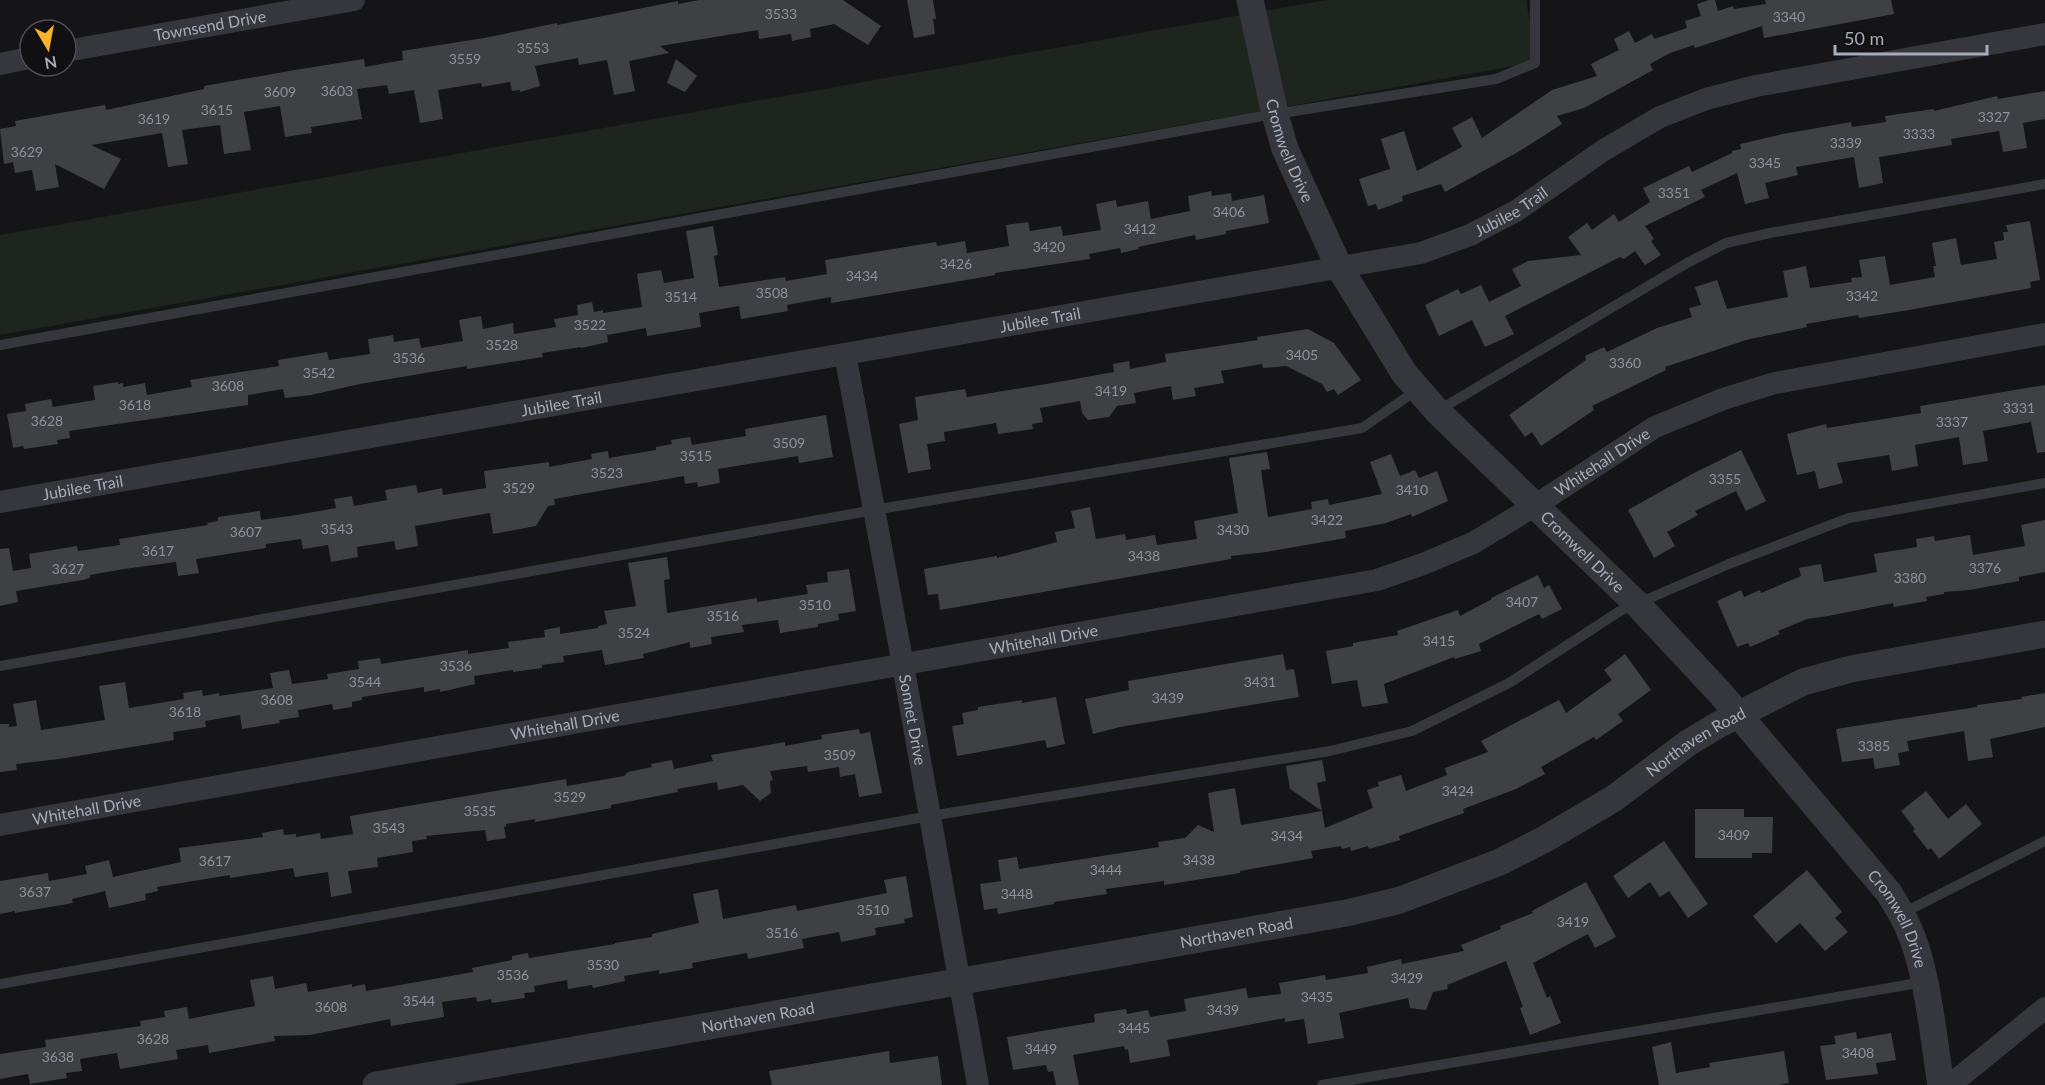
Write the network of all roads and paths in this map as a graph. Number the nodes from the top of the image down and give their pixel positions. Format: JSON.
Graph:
{"nodes":[{"id":1,"x":354,"y":0,"type":"edge"},
{"id":2,"x":1250,"y":0,"type":"edge"},
{"id":3,"x":1535,"y":0,"type":"edge"},
{"id":4,"x":2045,"y":34,"type":"edge"},
{"id":5,"x":78,"y":49,"type":"edge"},
{"id":6,"x":18,"y":60,"type":"edge"},
{"id":7,"x":0,"y":64,"type":"edge"},
{"id":8,"x":1275,"y":114,"type":"junction"},
{"id":9,"x":2045,"y":184,"type":"edge"},
{"id":10,"x":1339,"y":267,"type":"junction"},
{"id":11,"x":2045,"y":334,"type":"edge"},
{"id":12,"x":0,"y":345,"type":"edge"},
{"id":13,"x":845,"y":354,"type":"junction"},
{"id":14,"x":1417,"y":390,"type":"junction"},
{"id":15,"x":1437,"y":411,"type":"junction"},
{"id":16,"x":2045,"y":483,"type":"edge"},
{"id":17,"x":0,"y":502,"type":"edge"},
{"id":18,"x":1536,"y":505,"type":"junction"},
{"id":19,"x":874,"y":510,"type":"junction"},
{"id":20,"x":1636,"y":603,"type":"junction"},
{"id":21,"x":2045,"y":634,"type":"edge"},
{"id":22,"x":903,"y":665,"type":"junction"},
{"id":23,"x":0,"y":666,"type":"edge"},
{"id":24,"x":1739,"y":714,"type":"junction"},
{"id":25,"x":930,"y":816,"type":"junction"},
{"id":26,"x":0,"y":825,"type":"edge"},
{"id":27,"x":2045,"y":841,"type":"edge"},
{"id":28,"x":1901,"y":914,"type":"junction"},
{"id":29,"x":959,"y":982,"type":"junction"},
{"id":30,"x":1924,"y":982,"type":"junction"},
{"id":31,"x":0,"y":984,"type":"edge"},
{"id":32,"x":2045,"y":1008,"type":"edge"},
{"id":33,"x":376,"y":1085,"type":"edge"},
{"id":34,"x":978,"y":1085,"type":"edge"},
{"id":35,"x":1322,"y":1085,"type":"edge"},
{"id":36,"x":1941,"y":1085,"type":"edge"},
{"id":37,"x":1950,"y":1085,"type":"edge"}],
"edges":[{"from":1,"to":5,"type":"street","name":"Townsend Drive"},
{"from":2,"to":8,"type":"street","name":"Cromwell Drive"},
{"from":3,"to":8,"type":"lane"},
{"from":4,"to":10,"type":"street","name":"Jubilee Trail"},
{"from":6,"to":7,"type":"street"},
{"from":8,"to":10,"type":"street","name":"Cromwell Drive"},
{"from":8,"to":12,"type":"lane"},
{"from":9,"to":15,"type":"lane"},
{"from":10,"to":13,"type":"street","name":"Jubilee Trail"},
{"from":10,"to":14,"type":"street","name":"Cromwell Drive"},
{"from":11,"to":18,"type":"street","name":"Whitehall Drive"},
{"from":13,"to":17,"type":"street","name":"Jubilee Trail"},
{"from":13,"to":19,"type":"street","name":"Sonnet Drive"},
{"from":14,"to":15,"type":"street","name":"Cromwell Drive"},
{"from":14,"to":19,"type":"lane"},
{"from":15,"to":18,"type":"street","name":"Cromwell Drive"},
{"from":16,"to":20,"type":"lane"},
{"from":18,"to":20,"type":"street","name":"Cromwell Drive"},
{"from":18,"to":22,"type":"street","name":"Whitehall Drive"},
{"from":19,"to":22,"type":"street","name":"Sonnet Drive"},
{"from":19,"to":23,"type":"lane"},
{"from":20,"to":24,"type":"street","name":"Cromwell Drive"},
{"from":20,"to":25,"type":"lane"},
{"from":21,"to":24,"type":"street","name":"Northaven Road"},
{"from":22,"to":25,"type":"street","name":"Sonnet Drive"},
{"from":22,"to":26,"type":"street","name":"Whitehall Drive"},
{"from":24,"to":28,"type":"street","name":"Cromwell Drive"},
{"from":24,"to":29,"type":"street","name":"Northaven Road"},
{"from":25,"to":29,"type":"street","name":"Sonnet Drive"},
{"from":25,"to":31,"type":"lane"},
{"from":27,"to":28,"type":"lane"},
{"from":28,"to":30,"type":"street","name":"Cromwell Drive"},
{"from":29,"to":33,"type":"street","name":"Northaven Road"},
{"from":29,"to":34,"type":"street","name":"Sonnet Drive"},
{"from":30,"to":35,"type":"lane"},
{"from":30,"to":36,"type":"street","name":"Cromwell Drive"},
{"from":32,"to":37,"type":"street"}]}
